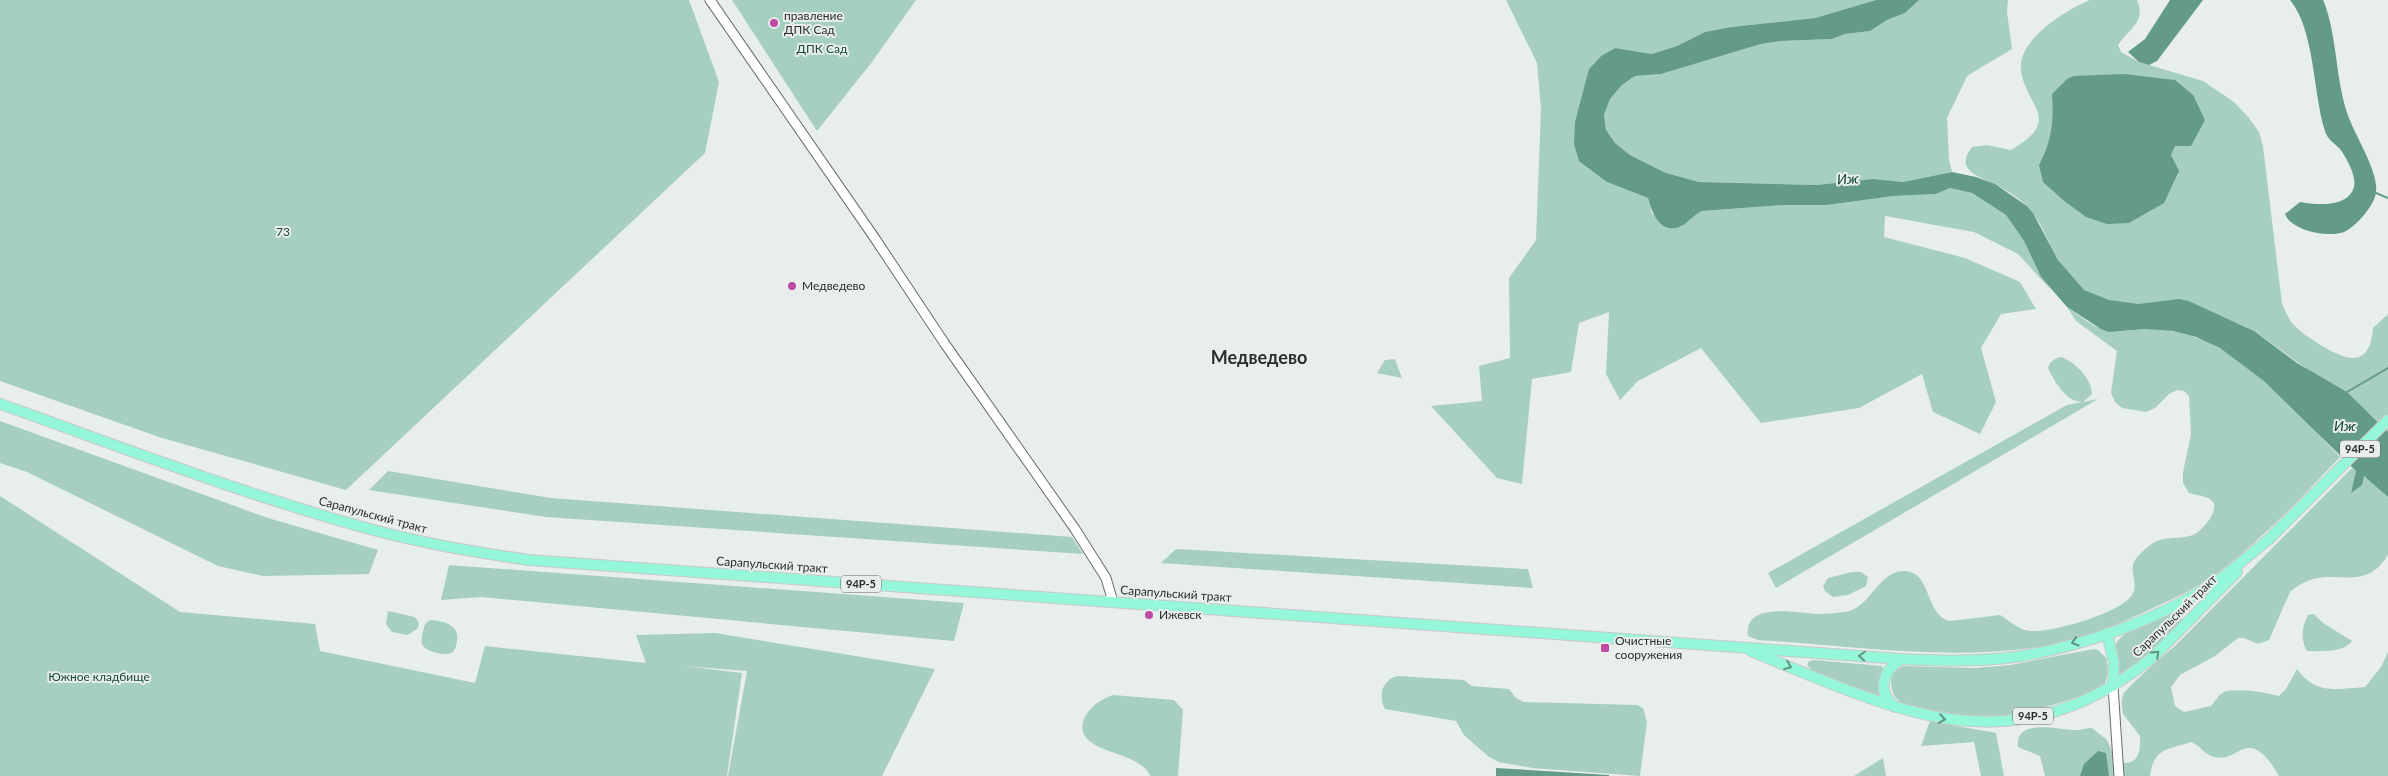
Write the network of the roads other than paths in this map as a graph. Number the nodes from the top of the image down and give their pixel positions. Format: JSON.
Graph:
{"nodes":[{"id":1,"x":710,"y":0,"type":"edge"},
{"id":2,"x":0,"y":404,"type":"edge"},
{"id":3,"x":2388,"y":420,"type":"edge"},
{"id":4,"x":2270,"y":538,"type":"junction"},
{"id":5,"x":1112,"y":602,"type":"junction"},
{"id":6,"x":2106,"y":633,"type":"junction"},
{"id":7,"x":1743,"y":648,"type":"junction"},
{"id":8,"x":1901,"y":659,"type":"junction"},
{"id":9,"x":2113,"y":686,"type":"junction"},
{"id":10,"x":1898,"y":709,"type":"junction"},
{"id":11,"x":2119,"y":776,"type":"edge"}],
"edges":[{"from":1,"to":5,"type":"street"},
{"from":2,"to":5,"type":"main road","name":"Сарапульский тракт","number":"94Р-5"},
{"from":3,"to":4,"type":"main road","name":"Сарапульский тракт","number":"94Р-5"},
{"from":4,"to":6,"type":"main road","name":"Сарапульский тракт","number":"94Р-5"},
{"from":9,"to":4,"type":"main road","name":"Сарапульский тракт","number":"94Р-5","one_way":true},
{"from":5,"to":7,"type":"main road","name":"Сарапульский тракт","number":"94Р-5"},
{"from":6,"to":8,"type":"main road","name":"Сарапульский тракт","number":"94Р-5","one_way":true},
{"from":6,"to":9,"type":"main road"},
{"from":8,"to":7,"type":"main road","name":"Сарапульский тракт","number":"94Р-5","one_way":true},
{"from":7,"to":10,"type":"main road","name":"Сарапульский тракт","number":"94Р-5","one_way":true},
{"from":8,"to":10,"type":"main road"},
{"from":10,"to":9,"type":"main road","name":"Сарапульский тракт","number":"94Р-5","one_way":true},
{"from":9,"to":11,"type":"street"}]}
